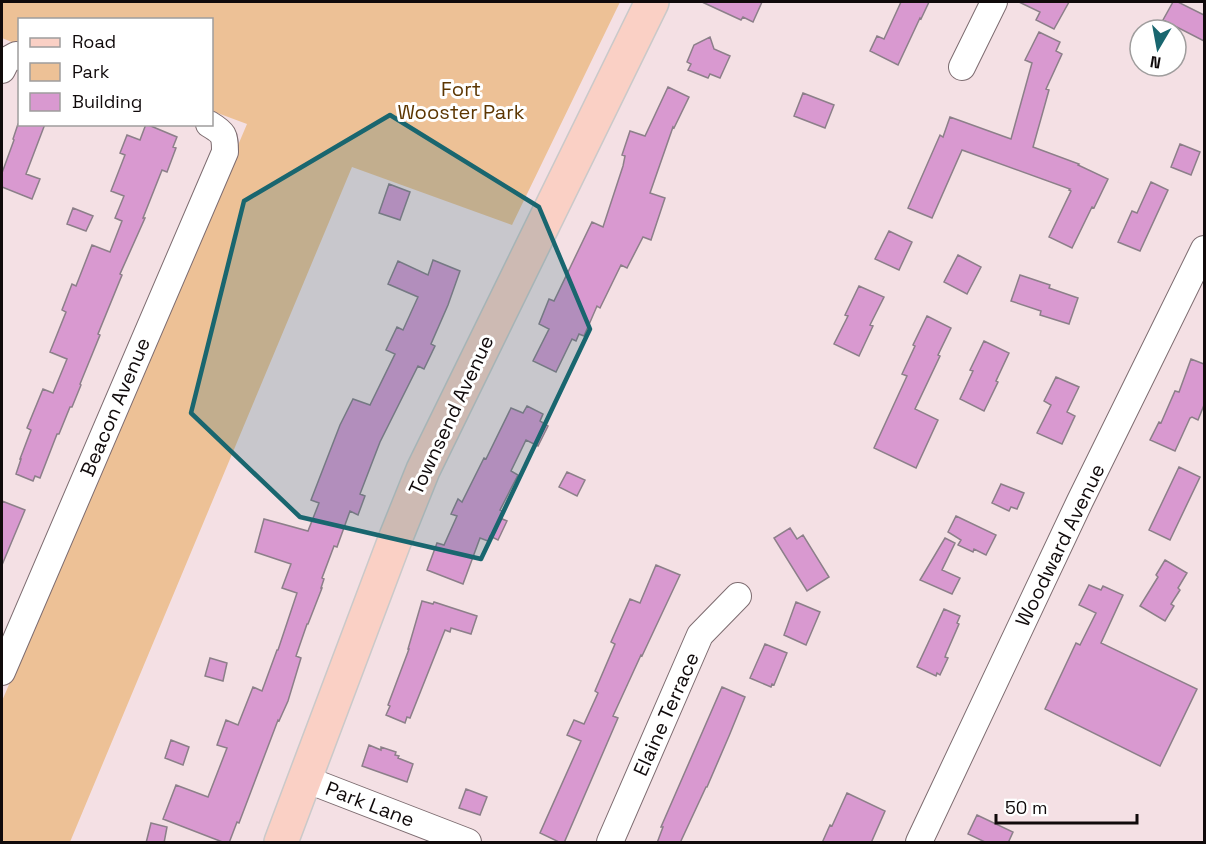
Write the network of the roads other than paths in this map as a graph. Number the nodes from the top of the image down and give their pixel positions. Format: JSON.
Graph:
{"nodes":[{"id":1,"x":652,"y":2,"type":"edge"},
{"id":2,"x":994,"y":2,"type":"edge"},
{"id":3,"x":962,"y":67,"type":"dead end"},
{"id":4,"x":217,"y":133,"type":"edge"},
{"id":5,"x":1204,"y":249,"type":"edge"},
{"id":6,"x":738,"y":596,"type":"dead end"},
{"id":7,"x":2,"y":672,"type":"edge"},
{"id":8,"x":305,"y":779,"type":"junction"},
{"id":9,"x":281,"y":843,"type":"edge"},
{"id":10,"x":468,"y":843,"type":"edge"},
{"id":11,"x":610,"y":843,"type":"edge"},
{"id":12,"x":919,"y":843,"type":"edge"}],
"edges":[{"from":1,"to":8,"type":"main road","name":"Townsend Avenue"},
{"from":2,"to":3,"type":"street"},
{"from":4,"to":7,"type":"street","name":"Beacon Avenue"},
{"from":5,"to":12,"type":"street","name":"Woodward Avenue"},
{"from":6,"to":11,"type":"street","name":"Elaine Terrace"},
{"from":8,"to":9,"type":"main road","name":"Townsend Avenue"},
{"from":8,"to":10,"type":"street","name":"Park Lane"}]}
